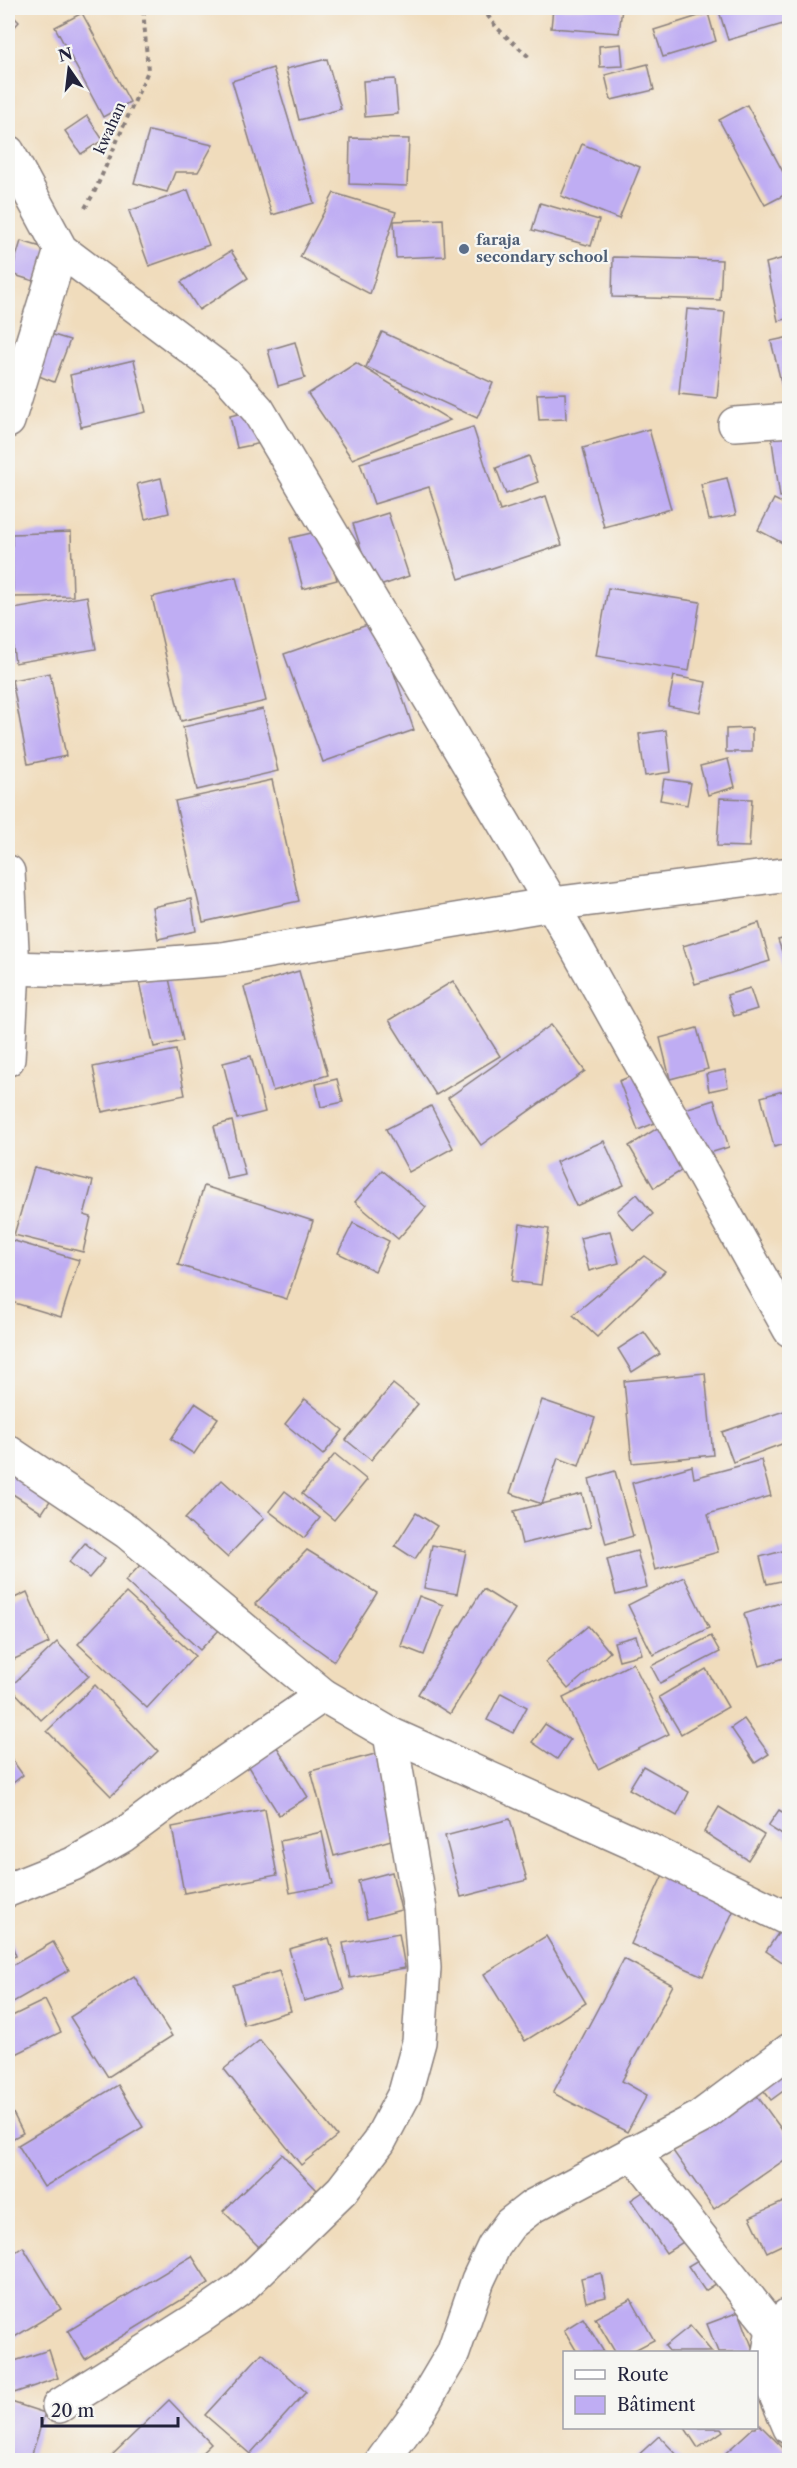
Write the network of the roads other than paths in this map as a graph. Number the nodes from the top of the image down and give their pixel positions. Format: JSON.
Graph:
{"nodes":[{"id":1,"x":8,"y":152,"type":"edge"},
{"id":2,"x":61,"y":250,"type":"junction"},
{"id":3,"x":789,"y":420,"type":"edge"},
{"id":4,"x":8,"y":422,"type":"edge"},
{"id":5,"x":735,"y":424,"type":"dead end"},
{"id":6,"x":8,"y":872,"type":"edge"},
{"id":7,"x":789,"y":874,"type":"edge"},
{"id":8,"x":552,"y":904,"type":"junction"},
{"id":9,"x":10,"y":968,"type":"edge"},
{"id":10,"x":8,"y":1059,"type":"edge"},
{"id":11,"x":789,"y":1330,"type":"edge"},
{"id":12,"x":8,"y":1452,"type":"edge"},
{"id":13,"x":323,"y":1695,"type":"junction"},
{"id":14,"x":390,"y":1734,"type":"junction"},
{"id":15,"x":8,"y":1890,"type":"edge"},
{"id":16,"x":789,"y":1920,"type":"edge"},
{"id":17,"x":789,"y":2050,"type":"edge"},
{"id":18,"x":633,"y":2152,"type":"junction"},
{"id":19,"x":781,"y":2321,"type":"edge"},
{"id":20,"x":59,"y":2406,"type":"dead end"},
{"id":21,"x":789,"y":2428,"type":"edge"},
{"id":22,"x":383,"y":2460,"type":"edge"}],
"edges":[{"from":1,"to":2,"type":"street"},
{"from":2,"to":4,"type":"street"},
{"from":2,"to":8,"type":"street"},
{"from":3,"to":5,"type":"street"},
{"from":6,"to":9,"type":"street"},
{"from":7,"to":8,"type":"street"},
{"from":8,"to":9,"type":"street"},
{"from":8,"to":11,"type":"street"},
{"from":9,"to":10,"type":"street"},
{"from":12,"to":13,"type":"street"},
{"from":13,"to":14,"type":"street"},
{"from":13,"to":15,"type":"street"},
{"from":14,"to":16,"type":"street"},
{"from":14,"to":20,"type":"street"},
{"from":17,"to":18,"type":"street"},
{"from":18,"to":19,"type":"street"},
{"from":18,"to":22,"type":"street"},
{"from":19,"to":21,"type":"street"}]}
